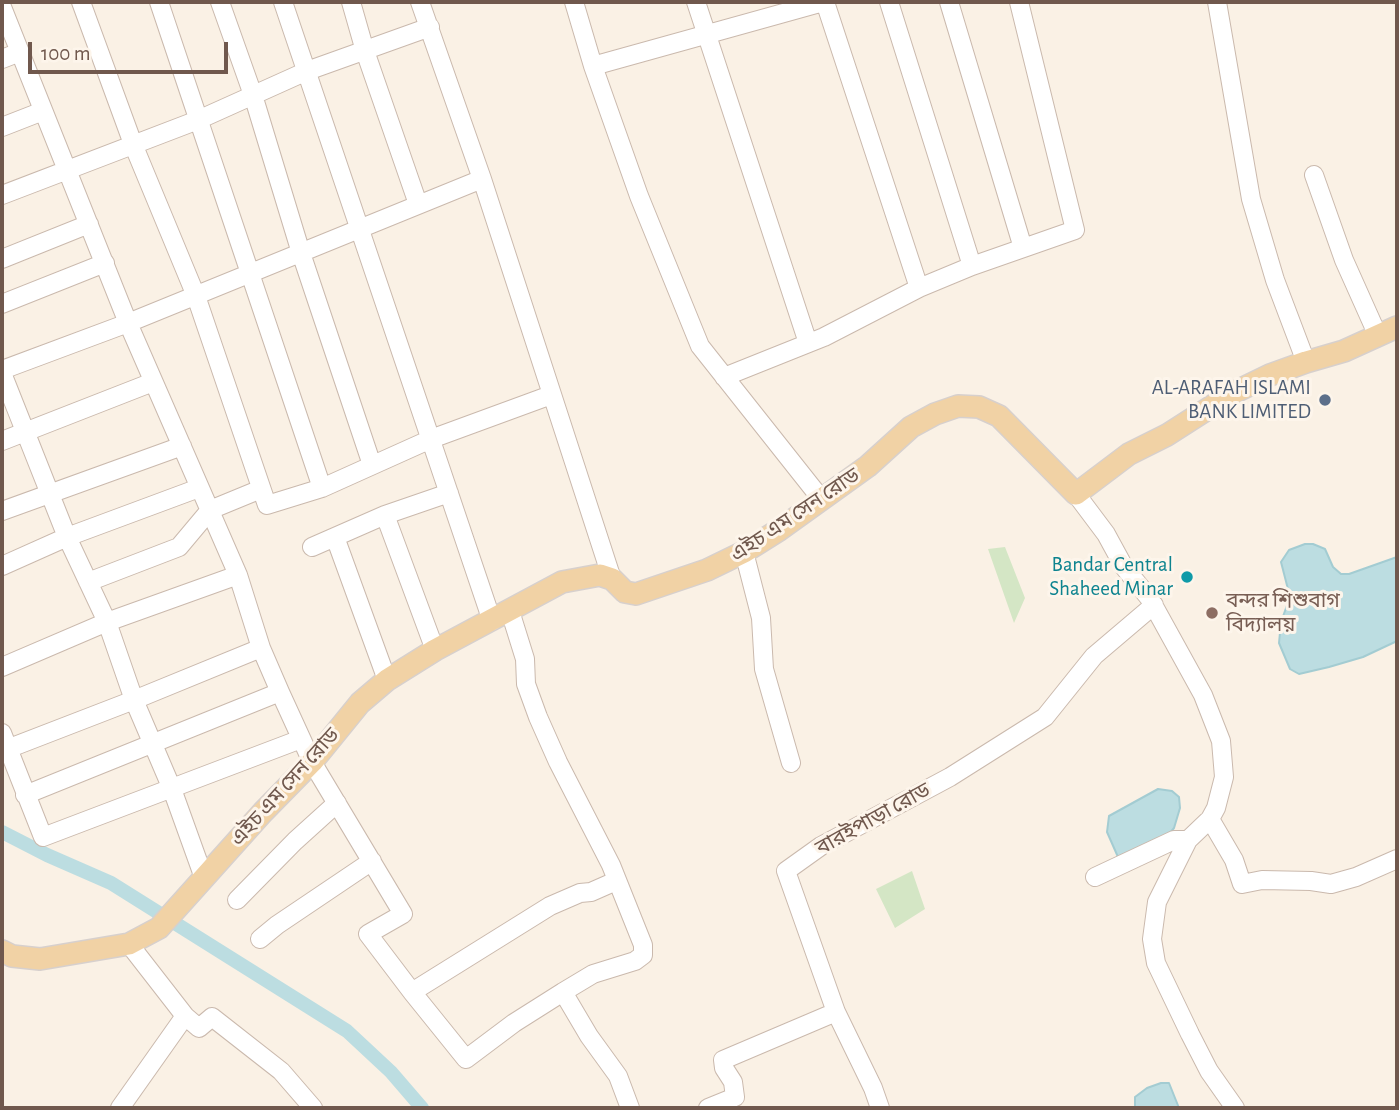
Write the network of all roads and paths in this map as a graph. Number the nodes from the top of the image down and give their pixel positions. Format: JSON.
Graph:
{"nodes":[{"id":1,"x":80,"y":2,"type":"edge"},
{"id":2,"x":159,"y":2,"type":"edge"},
{"id":3,"x":220,"y":2,"type":"edge"},
{"id":4,"x":283,"y":2,"type":"edge"},
{"id":5,"x":351,"y":2,"type":"edge"},
{"id":6,"x":421,"y":2,"type":"edge"},
{"id":7,"x":574,"y":2,"type":"edge"},
{"id":8,"x":696,"y":2,"type":"edge"},
{"id":9,"x":824,"y":2,"type":"edge"},
{"id":10,"x":889,"y":2,"type":"edge"},
{"id":11,"x":950,"y":2,"type":"edge"},
{"id":12,"x":1019,"y":2,"type":"edge"},
{"id":13,"x":1217,"y":2,"type":"edge"},
{"id":14,"x":2,"y":7,"type":"edge"},
{"id":15,"x":430,"y":27,"type":"junction"},
{"id":16,"x":707,"y":34,"type":"junction"},
{"id":17,"x":365,"y":51,"type":"junction"},
{"id":18,"x":20,"y":52,"type":"junction"},
{"id":19,"x":2,"y":59,"type":"edge"},
{"id":20,"x":593,"y":66,"type":"junction"},
{"id":21,"x":307,"y":71,"type":"junction"},
{"id":22,"x":253,"y":95,"type":"junction"},
{"id":23,"x":43,"y":111,"type":"junction"},
{"id":24,"x":198,"y":120,"type":"junction"},
{"id":25,"x":2,"y":127,"type":"edge"},
{"id":26,"x":134,"y":144,"type":"junction"},
{"id":27,"x":67,"y":170,"type":"junction"},
{"id":28,"x":1314,"y":175,"type":"dead end"},
{"id":29,"x":482,"y":179,"type":"junction"},
{"id":30,"x":2,"y":195,"type":"edge"},
{"id":31,"x":418,"y":204,"type":"junction"},
{"id":32,"x":89,"y":224,"type":"junction"},
{"id":33,"x":359,"y":228,"type":"junction"},
{"id":34,"x":1023,"y":248,"type":"junction"},
{"id":35,"x":302,"y":253,"type":"junction"},
{"id":36,"x":2,"y":259,"type":"edge"},
{"id":37,"x":105,"y":263,"type":"junction"},
{"id":38,"x":972,"y":266,"type":"junction"},
{"id":39,"x":248,"y":274,"type":"junction"},
{"id":40,"x":919,"y":288,"type":"junction"},
{"id":41,"x":196,"y":296,"type":"junction"},
{"id":42,"x":2,"y":304,"type":"edge"},
{"id":43,"x":128,"y":323,"type":"junction"},
{"id":44,"x":1388,"y":332,"type":"edge"},
{"id":45,"x":808,"y":343,"type":"junction"},
{"id":46,"x":1306,"y":362,"type":"junction"},
{"id":47,"x":2,"y":371,"type":"edge"},
{"id":48,"x":724,"y":377,"type":"junction"},
{"id":49,"x":153,"y":382,"type":"junction"},
{"id":50,"x":551,"y":395,"type":"junction"},
{"id":51,"x":27,"y":432,"type":"junction"},
{"id":52,"x":431,"y":439,"type":"junction"},
{"id":53,"x":2,"y":441,"type":"edge"},
{"id":54,"x":182,"y":446,"type":"junction"},
{"id":55,"x":372,"y":465,"type":"junction"},
{"id":56,"x":199,"y":488,"type":"junction"},
{"id":57,"x":322,"y":488,"type":"junction"},
{"id":58,"x":261,"y":489,"type":"junction"},
{"id":59,"x":51,"y":492,"type":"junction"},
{"id":60,"x":449,"y":493,"type":"junction"},
{"id":61,"x":1076,"y":494,"type":"junction"},
{"id":62,"x":822,"y":500,"type":"junction"},
{"id":63,"x":210,"y":510,"type":"junction"},
{"id":64,"x":2,"y":511,"type":"edge"},
{"id":65,"x":385,"y":515,"type":"junction"},
{"id":66,"x":67,"y":537,"type":"junction"},
{"id":67,"x":335,"y":537,"type":"junction"},
{"id":68,"x":312,"y":547,"type":"dead end"},
{"id":69,"x":744,"y":552,"type":"junction"},
{"id":70,"x":2,"y":566,"type":"edge"},
{"id":71,"x":238,"y":575,"type":"junction"},
{"id":72,"x":612,"y":579,"type":"junction"},
{"id":73,"x":88,"y":582,"type":"junction"},
{"id":74,"x":1154,"y":605,"type":"junction"},
{"id":75,"x":501,"y":616,"type":"junction"},
{"id":76,"x":107,"y":622,"type":"junction"},
{"id":77,"x":261,"y":648,"type":"junction"},
{"id":78,"x":435,"y":650,"type":"junction"},
{"id":79,"x":2,"y":667,"type":"edge"},
{"id":80,"x":387,"y":680,"type":"junction"},
{"id":81,"x":280,"y":692,"type":"junction"},
{"id":82,"x":134,"y":701,"type":"junction"},
{"id":83,"x":301,"y":739,"type":"junction"},
{"id":84,"x":153,"y":743,"type":"junction"},
{"id":85,"x":3,"y":744,"type":"edge"},
{"id":86,"x":312,"y":762,"type":"junction"},
{"id":87,"x":791,"y":763,"type":"dead end"},
{"id":88,"x":172,"y":789,"type":"junction"},
{"id":89,"x":25,"y":795,"type":"junction"},
{"id":90,"x":337,"y":803,"type":"junction"},
{"id":91,"x":1210,"y":819,"type":"junction"},
{"id":92,"x":1188,"y":840,"type":"junction"},
{"id":93,"x":1397,"y":859,"type":"edge"},
{"id":94,"x":372,"y":861,"type":"junction"},
{"id":95,"x":1095,"y":877,"type":"dead end"},
{"id":96,"x":204,"y":878,"type":"junction"},
{"id":97,"x":617,"y":881,"type":"junction"},
{"id":98,"x":237,"y":900,"type":"dead end"},
{"id":99,"x":260,"y":939,"type":"dead end"},
{"id":100,"x":129,"y":944,"type":"junction"},
{"id":101,"x":2,"y":951,"type":"edge"},
{"id":102,"x":412,"y":992,"type":"junction"},
{"id":103,"x":563,"y":992,"type":"junction"},
{"id":104,"x":836,"y":1012,"type":"junction"},
{"id":105,"x":185,"y":1016,"type":"junction"},
{"id":106,"x":120,"y":1108,"type":"edge"},
{"id":107,"x":313,"y":1108,"type":"edge"},
{"id":108,"x":630,"y":1108,"type":"edge"},
{"id":109,"x":708,"y":1108,"type":"edge"},
{"id":110,"x":880,"y":1108,"type":"edge"},
{"id":111,"x":1235,"y":1108,"type":"edge"}],
"edges":[{"from":1,"to":26,"type":"street"},
{"from":2,"to":24,"type":"street"},
{"from":3,"to":22,"type":"street"},
{"from":4,"to":21,"type":"street"},
{"from":5,"to":17,"type":"street"},
{"from":6,"to":15,"type":"street"},
{"from":7,"to":20,"type":"street"},
{"from":8,"to":16,"type":"street"},
{"from":9,"to":16,"type":"street"},
{"from":9,"to":40,"type":"street"},
{"from":10,"to":38,"type":"street"},
{"from":11,"to":34,"type":"street"},
{"from":12,"to":34,"type":"street"},
{"from":13,"to":46,"type":"street"},
{"from":14,"to":18,"type":"street"},
{"from":15,"to":17,"type":"street"},
{"from":15,"to":29,"type":"street"},
{"from":16,"to":20,"type":"street"},
{"from":16,"to":45,"type":"street"},
{"from":17,"to":21,"type":"street"},
{"from":17,"to":31,"type":"street"},
{"from":18,"to":19,"type":"street"},
{"from":18,"to":23,"type":"street"},
{"from":20,"to":48,"type":"street"},
{"from":21,"to":22,"type":"street"},
{"from":21,"to":33,"type":"street"},
{"from":22,"to":24,"type":"street"},
{"from":22,"to":35,"type":"street"},
{"from":23,"to":25,"type":"street"},
{"from":23,"to":27,"type":"street"},
{"from":24,"to":26,"type":"street"},
{"from":24,"to":39,"type":"street"},
{"from":26,"to":27,"type":"street"},
{"from":26,"to":41,"type":"street"},
{"from":27,"to":30,"type":"street"},
{"from":27,"to":32,"type":"street"},
{"from":28,"to":44,"type":"street"},
{"from":29,"to":31,"type":"street"},
{"from":29,"to":50,"type":"street"},
{"from":31,"to":33,"type":"street"},
{"from":32,"to":36,"type":"street"},
{"from":32,"to":37,"type":"street"},
{"from":33,"to":35,"type":"street"},
{"from":33,"to":52,"type":"street"},
{"from":34,"to":38,"type":"street"},
{"from":35,"to":39,"type":"street"},
{"from":35,"to":55,"type":"street"},
{"from":37,"to":42,"type":"street"},
{"from":37,"to":43,"type":"street"},
{"from":38,"to":40,"type":"street"},
{"from":39,"to":41,"type":"street"},
{"from":39,"to":57,"type":"street"},
{"from":40,"to":45,"type":"street"},
{"from":41,"to":43,"type":"street"},
{"from":41,"to":58,"type":"street"},
{"from":43,"to":47,"type":"street"},
{"from":43,"to":49,"type":"street"},
{"from":44,"to":46,"type":"main road"},
{"from":45,"to":48,"type":"street"},
{"from":46,"to":61,"type":"main road"},
{"from":47,"to":51,"type":"street"},
{"from":48,"to":62,"type":"street"},
{"from":49,"to":51,"type":"street"},
{"from":49,"to":54,"type":"street"},
{"from":50,"to":52,"type":"street"},
{"from":50,"to":72,"type":"street"},
{"from":51,"to":53,"type":"street"},
{"from":51,"to":59,"type":"street"},
{"from":52,"to":55,"type":"street"},
{"from":52,"to":60,"type":"street"},
{"from":54,"to":56,"type":"street"},
{"from":54,"to":59,"type":"street"},
{"from":55,"to":57,"type":"street"},
{"from":56,"to":63,"type":"street"},
{"from":56,"to":66,"type":"street"},
{"from":57,"to":58,"type":"street"},
{"from":58,"to":63,"type":"street"},
{"from":59,"to":64,"type":"street"},
{"from":59,"to":66,"type":"street"},
{"from":60,"to":65,"type":"street"},
{"from":60,"to":75,"type":"street"},
{"from":61,"to":62,"type":"main road","name":"এইচ এম সেন রোড"},
{"from":61,"to":74,"type":"street","name":"এইচ এম সেন রোড"},
{"from":62,"to":69,"type":"main road","name":"এইচ এম সেন রোড"},
{"from":63,"to":71,"type":"street"},
{"from":63,"to":73,"type":"street"},
{"from":65,"to":67,"type":"street"},
{"from":65,"to":78,"type":"street"},
{"from":66,"to":70,"type":"street"},
{"from":66,"to":73,"type":"street"},
{"from":67,"to":68,"type":"street"},
{"from":67,"to":80,"type":"street"},
{"from":69,"to":72,"type":"main road","name":"এইচ এম সেন রোড"},
{"from":69,"to":87,"type":"street"},
{"from":71,"to":76,"type":"street"},
{"from":71,"to":77,"type":"street"},
{"from":72,"to":75,"type":"main road","name":"এইচ এম সেন রোড"},
{"from":73,"to":76,"type":"street"},
{"from":74,"to":91,"type":"street","name":"এইচ এম সেন রোড"},
{"from":74,"to":104,"type":"street","name":"বারইপাড়া রোড"},
{"from":75,"to":78,"type":"main road","name":"এইচ এম সেন রোড"},
{"from":75,"to":97,"type":"street"},
{"from":76,"to":79,"type":"street"},
{"from":76,"to":82,"type":"street"},
{"from":77,"to":81,"type":"street"},
{"from":77,"to":82,"type":"street"},
{"from":78,"to":80,"type":"main road","name":"এইচ এম সেন রোড"},
{"from":80,"to":86,"type":"main road","name":"এইচ এম সেন রোড"},
{"from":81,"to":83,"type":"street"},
{"from":81,"to":84,"type":"street"},
{"from":82,"to":84,"type":"street"},
{"from":82,"to":85,"type":"street"},
{"from":83,"to":86,"type":"street"},
{"from":83,"to":88,"type":"street"},
{"from":84,"to":88,"type":"street"},
{"from":84,"to":89,"type":"street"},
{"from":85,"to":89,"type":"street"},
{"from":86,"to":90,"type":"street"},
{"from":86,"to":96,"type":"main road","name":"এইচ এম সেন রোড"},
{"from":88,"to":89,"type":"street"},
{"from":88,"to":96,"type":"street"},
{"from":90,"to":94,"type":"street"},
{"from":90,"to":98,"type":"street"},
{"from":91,"to":92,"type":"street"},
{"from":91,"to":93,"type":"street"},
{"from":92,"to":95,"type":"street"},
{"from":92,"to":111,"type":"street"},
{"from":94,"to":99,"type":"street"},
{"from":94,"to":102,"type":"street"},
{"from":96,"to":100,"type":"main road","name":"এইচ এম সেন রোড"},
{"from":97,"to":102,"type":"street"},
{"from":97,"to":103,"type":"street"},
{"from":100,"to":101,"type":"main road","name":"এইচ এম সেন রোড"},
{"from":100,"to":105,"type":"street"},
{"from":102,"to":103,"type":"street"},
{"from":103,"to":108,"type":"street"},
{"from":104,"to":109,"type":"street"},
{"from":104,"to":110,"type":"street","name":"বারইপাড়া রোড"},
{"from":105,"to":106,"type":"street"},
{"from":105,"to":107,"type":"street"}]}
